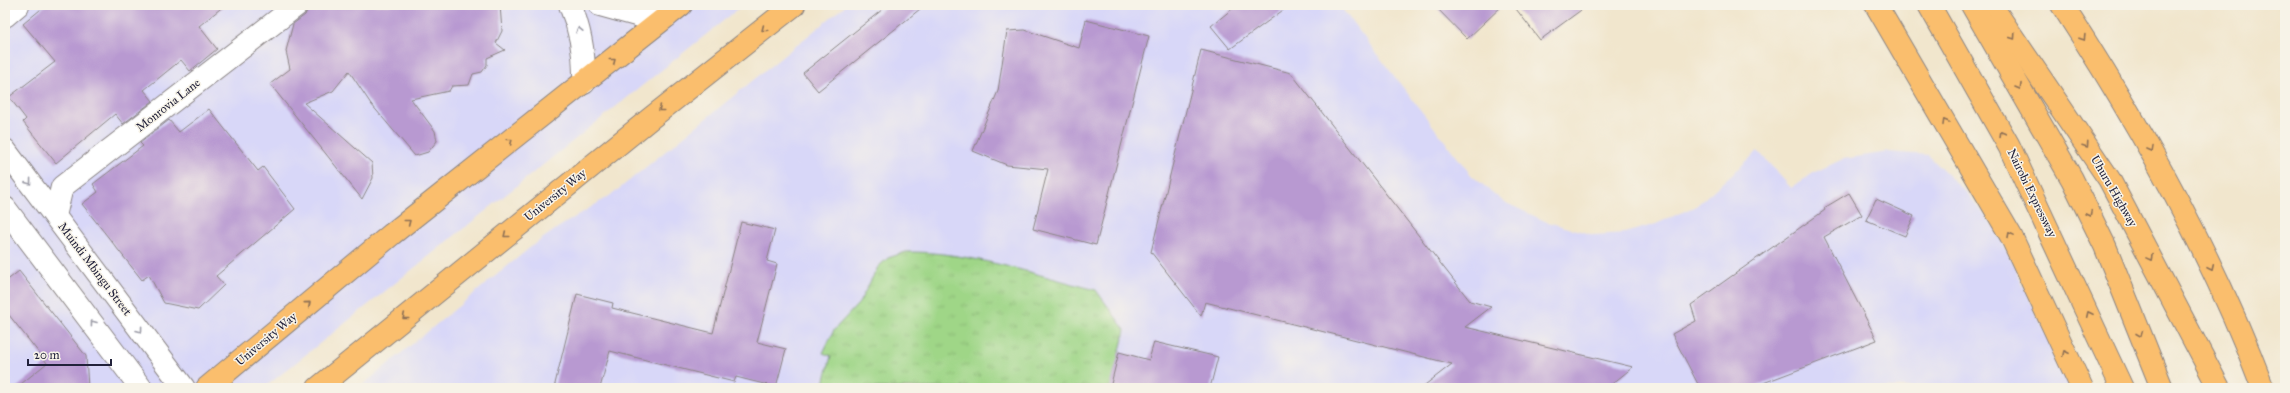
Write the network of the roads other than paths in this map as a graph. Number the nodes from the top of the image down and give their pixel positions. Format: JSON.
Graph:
{"nodes":[{"id":1,"x":18,"y":5,"type":"edge"},
{"id":2,"x":297,"y":5,"type":"edge"},
{"id":3,"x":570,"y":5,"type":"edge"},
{"id":4,"x":600,"y":5,"type":"edge"},
{"id":5,"x":794,"y":5,"type":"edge"},
{"id":6,"x":1876,"y":5,"type":"edge"},
{"id":7,"x":1929,"y":5,"type":"edge"},
{"id":8,"x":1972,"y":5,"type":"edge"},
{"id":9,"x":1991,"y":5,"type":"edge"},
{"id":10,"x":2062,"y":5,"type":"edge"},
{"id":11,"x":674,"y":10,"type":"edge"},
{"id":12,"x":5,"y":16,"type":"edge"},
{"id":13,"x":584,"y":83,"type":"junction"},
{"id":14,"x":5,"y":150,"type":"edge"},
{"id":15,"x":5,"y":208,"type":"edge"},
{"id":16,"x":55,"y":216,"type":"junction"},
{"id":17,"x":141,"y":388,"type":"edge"},
{"id":18,"x":184,"y":388,"type":"edge"},
{"id":19,"x":208,"y":388,"type":"edge"},
{"id":20,"x":318,"y":388,"type":"edge"},
{"id":21,"x":2082,"y":388,"type":"edge"},
{"id":22,"x":2122,"y":388,"type":"edge"},
{"id":23,"x":2162,"y":388,"type":"edge"},
{"id":24,"x":2219,"y":388,"type":"edge"},
{"id":25,"x":2263,"y":388,"type":"edge"}],
"edges":[{"from":1,"to":12,"type":"street"},
{"from":2,"to":16,"type":"street","name":"Monrovia Lane"},
{"from":13,"to":3,"type":"street","one_way":true},
{"from":4,"to":11,"type":"street"},
{"from":5,"to":20,"type":"highway","name":"University Way","one_way":true},
{"from":21,"to":6,"type":"highway","one_way":true},
{"from":22,"to":7,"type":"highway","name":"Nairobi Expressway","one_way":true},
{"from":8,"to":23,"type":"highway","one_way":true},
{"from":9,"to":24,"type":"highway","name":"Uhuru Highway","one_way":true},
{"from":10,"to":25,"type":"highway","one_way":true},
{"from":13,"to":11,"type":"highway","name":"University Way","one_way":true},
{"from":19,"to":13,"type":"highway","name":"University Way","one_way":true},
{"from":14,"to":16,"type":"street","name":"Muindi Mbingu Street","one_way":true},
{"from":17,"to":15,"type":"street","one_way":true},
{"from":16,"to":18,"type":"street","name":"Muindi Mbingu Street","one_way":true}]}
